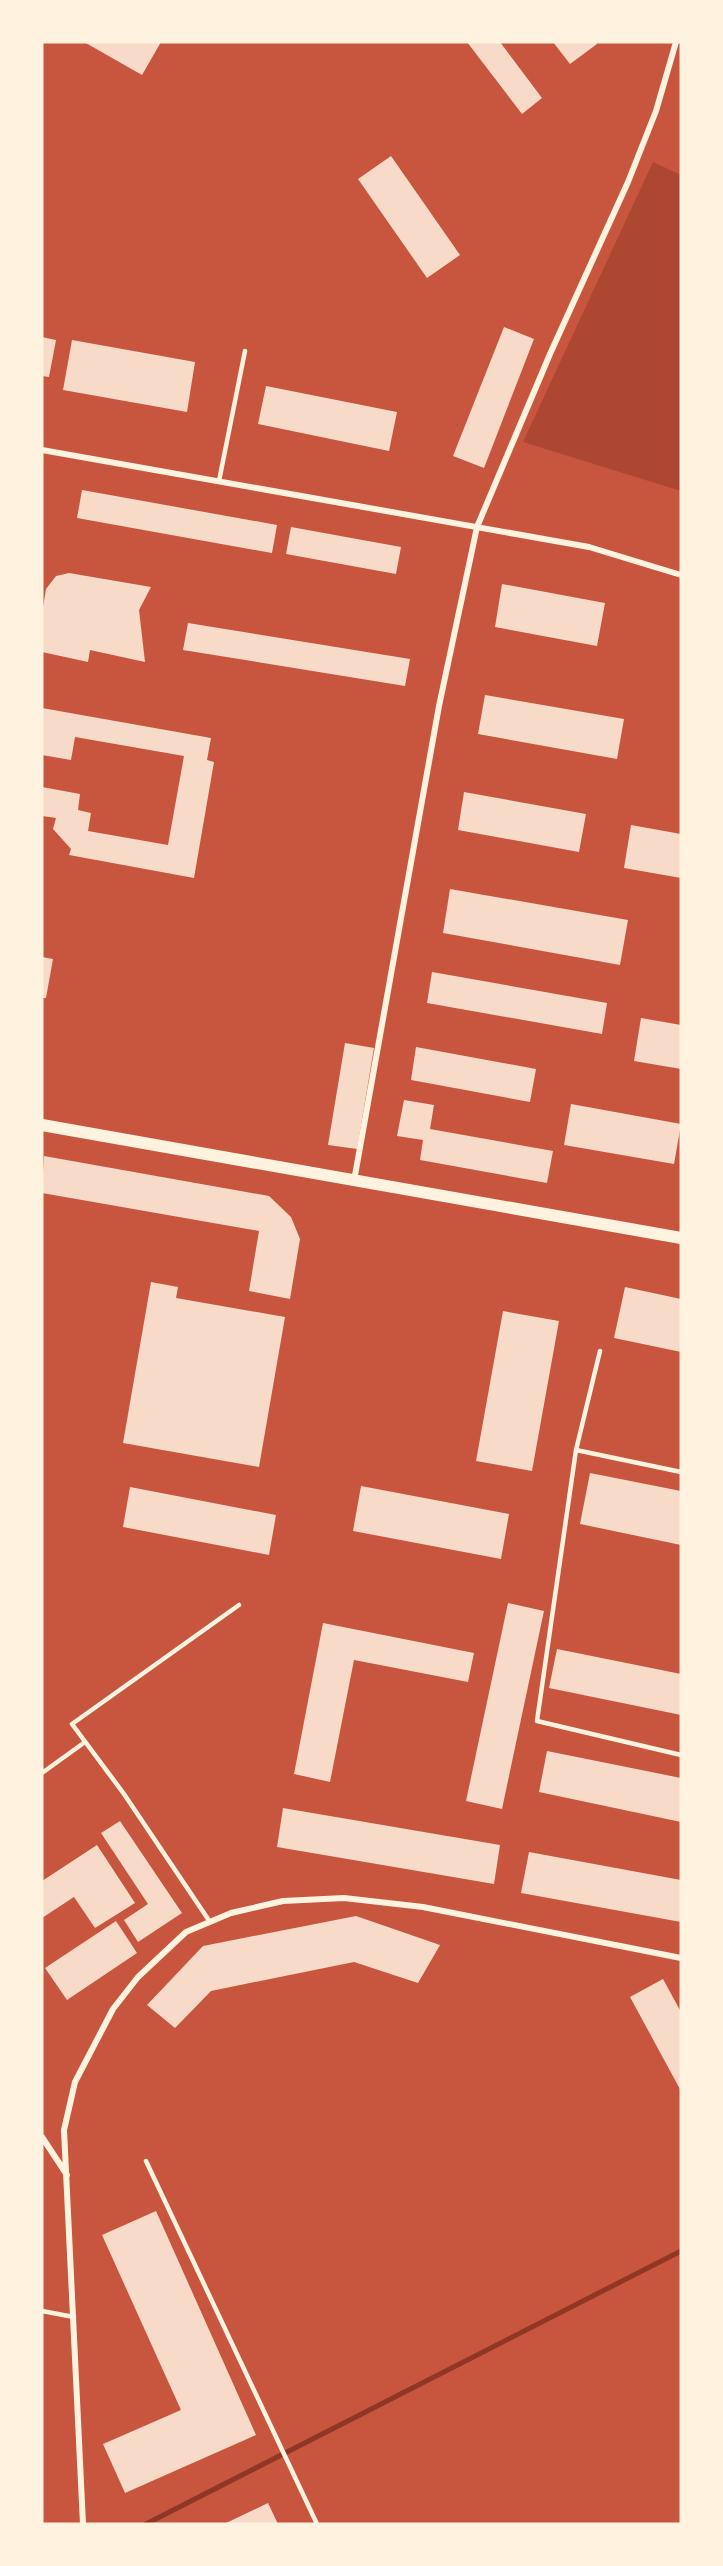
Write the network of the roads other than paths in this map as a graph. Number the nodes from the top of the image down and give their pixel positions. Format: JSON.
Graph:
{"nodes":[{"id":1,"x":676,"y":42,"type":"edge"},
{"id":2,"x":245,"y":351,"type":"dead end"},
{"id":3,"x":42,"y":450,"type":"edge"},
{"id":4,"x":219,"y":482,"type":"junction"},
{"id":5,"x":477,"y":527,"type":"junction"},
{"id":6,"x":681,"y":575,"type":"edge"},
{"id":7,"x":42,"y":1125,"type":"edge"},
{"id":8,"x":354,"y":1180,"type":"junction"},
{"id":9,"x":681,"y":1238,"type":"edge"},
{"id":10,"x":600,"y":1351,"type":"dead end"},
{"id":11,"x":576,"y":1450,"type":"junction"},
{"id":12,"x":681,"y":1472,"type":"edge"},
{"id":13,"x":239,"y":1605,"type":"dead end"},
{"id":14,"x":85,"y":1742,"type":"junction"},
{"id":15,"x":681,"y":1755,"type":"edge"},
{"id":16,"x":42,"y":1773,"type":"edge"},
{"id":17,"x":210,"y":1922,"type":"junction"},
{"id":18,"x":681,"y":1958,"type":"edge"},
{"id":19,"x":42,"y":2137,"type":"edge"},
{"id":20,"x":146,"y":2161,"type":"dead end"},
{"id":21,"x":67,"y":2176,"type":"junction"},
{"id":22,"x":42,"y":2311,"type":"edge"},
{"id":23,"x":74,"y":2317,"type":"junction"},
{"id":24,"x":83,"y":2524,"type":"edge"},
{"id":25,"x":317,"y":2524,"type":"edge"}],
"edges":[{"from":1,"to":5,"type":"street"},
{"from":2,"to":4,"type":"lane"},
{"from":3,"to":4,"type":"street"},
{"from":4,"to":5,"type":"street"},
{"from":5,"to":6,"type":"street"},
{"from":5,"to":8,"type":"street"},
{"from":7,"to":8,"type":"main road"},
{"from":8,"to":9,"type":"main road"},
{"from":10,"to":11,"type":"lane"},
{"from":11,"to":12,"type":"lane"},
{"from":11,"to":15,"type":"lane"},
{"from":13,"to":14,"type":"lane"},
{"from":14,"to":16,"type":"lane"},
{"from":14,"to":17,"type":"lane"},
{"from":17,"to":18,"type":"street"},
{"from":17,"to":21,"type":"street"},
{"from":19,"to":21,"type":"street"},
{"from":20,"to":25,"type":"lane"},
{"from":21,"to":23,"type":"street"},
{"from":22,"to":23,"type":"lane"},
{"from":23,"to":24,"type":"street"}]}
